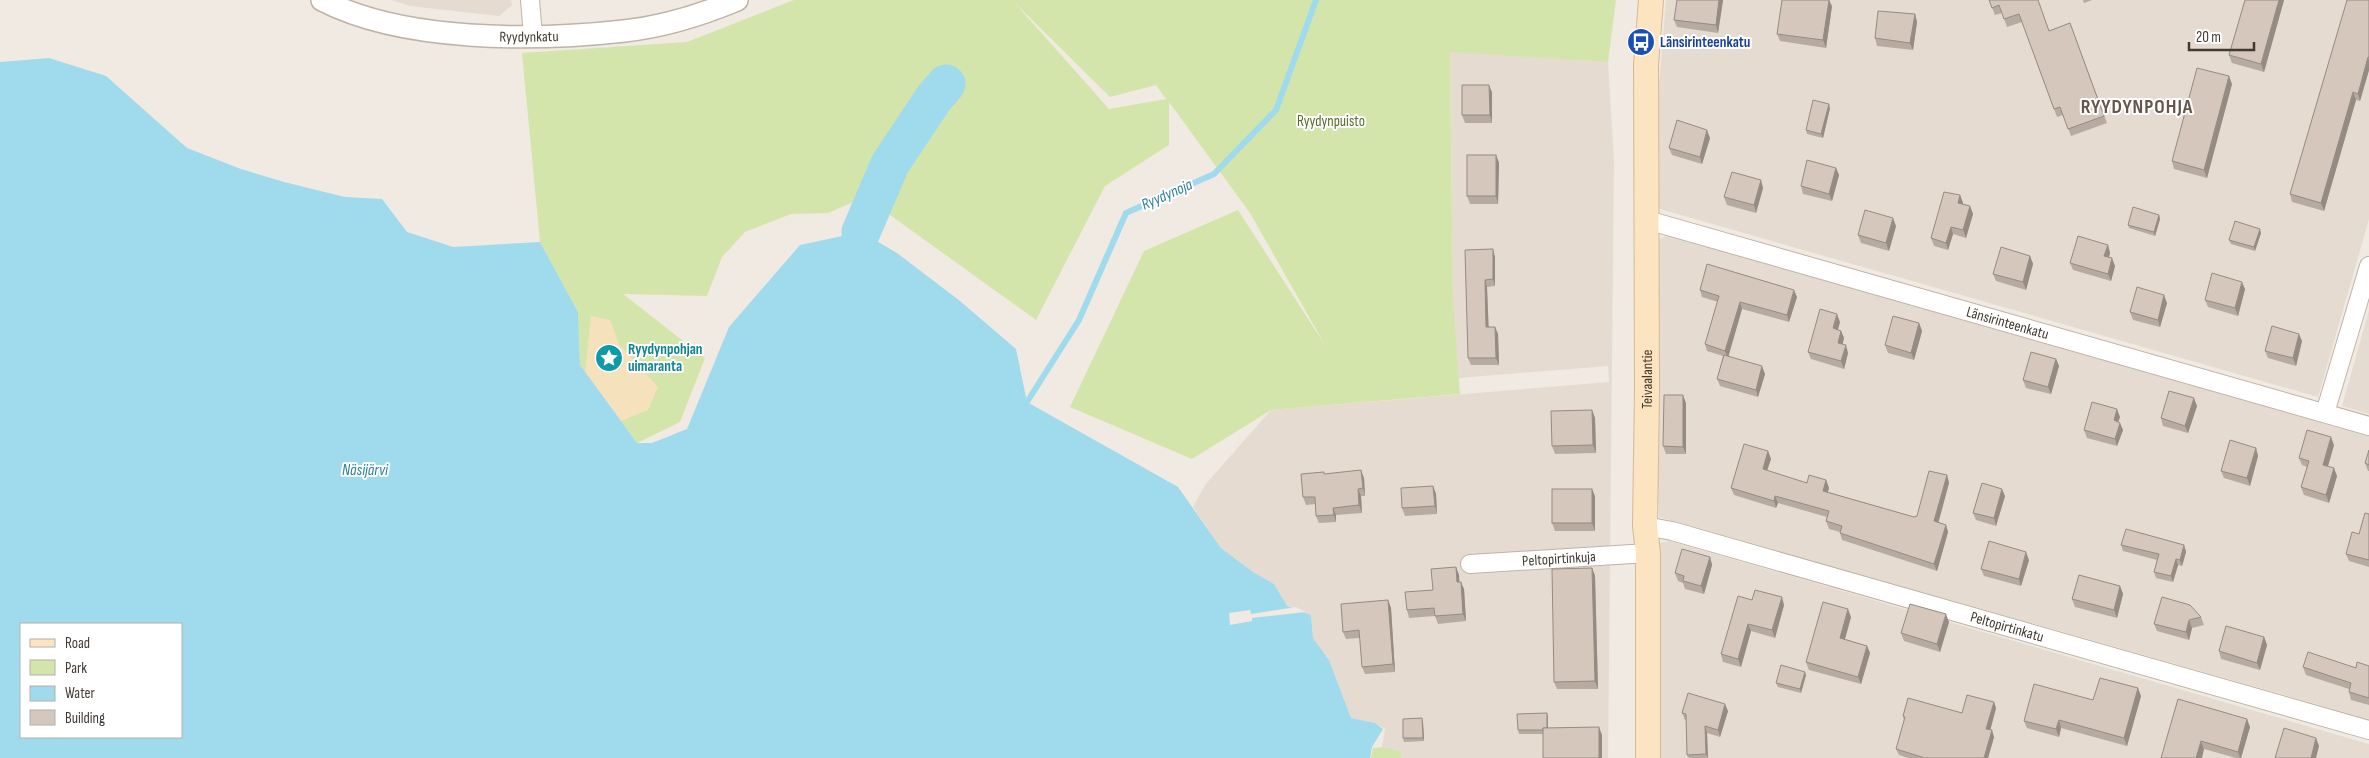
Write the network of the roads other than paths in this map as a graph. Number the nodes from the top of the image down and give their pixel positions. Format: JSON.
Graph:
{"nodes":[{"id":1,"x":322,"y":0,"type":"edge"},
{"id":2,"x":530,"y":0,"type":"edge"},
{"id":3,"x":737,"y":0,"type":"edge"},
{"id":4,"x":1651,"y":0,"type":"edge"},
{"id":5,"x":534,"y":36,"type":"junction"},
{"id":6,"x":1647,"y":220,"type":"junction"},
{"id":7,"x":2369,"y":266,"type":"edge"},
{"id":8,"x":2325,"y":413,"type":"junction"},
{"id":9,"x":2369,"y":426,"type":"edge"},
{"id":10,"x":1645,"y":526,"type":"junction"},
{"id":11,"x":1648,"y":553,"type":"junction"},
{"id":12,"x":1470,"y":564,"type":"dead end"},
{"id":13,"x":2369,"y":730,"type":"edge"},
{"id":14,"x":1648,"y":758,"type":"edge"}],
"edges":[{"from":1,"to":5,"type":"street","name":"Ryydynkatu"},
{"from":2,"to":5,"type":"street"},
{"from":3,"to":5,"type":"street","name":"Ryydynkatu"},
{"from":4,"to":6,"type":"main road","name":"Teivaalantie"},
{"from":6,"to":8,"type":"street","name":"Länsirinteenkatu"},
{"from":6,"to":10,"type":"main road","name":"Teivaalantie"},
{"from":7,"to":8,"type":"street"},
{"from":8,"to":9,"type":"street","name":"Länsirinteenkatu"},
{"from":10,"to":11,"type":"main road","name":"Teivaalantie"},
{"from":10,"to":13,"type":"street","name":"Peltopirtinkatu"},
{"from":11,"to":12,"type":"street","name":"Peltopirtinkuja"},
{"from":11,"to":14,"type":"main road","name":"Teivaalantie"}]}
